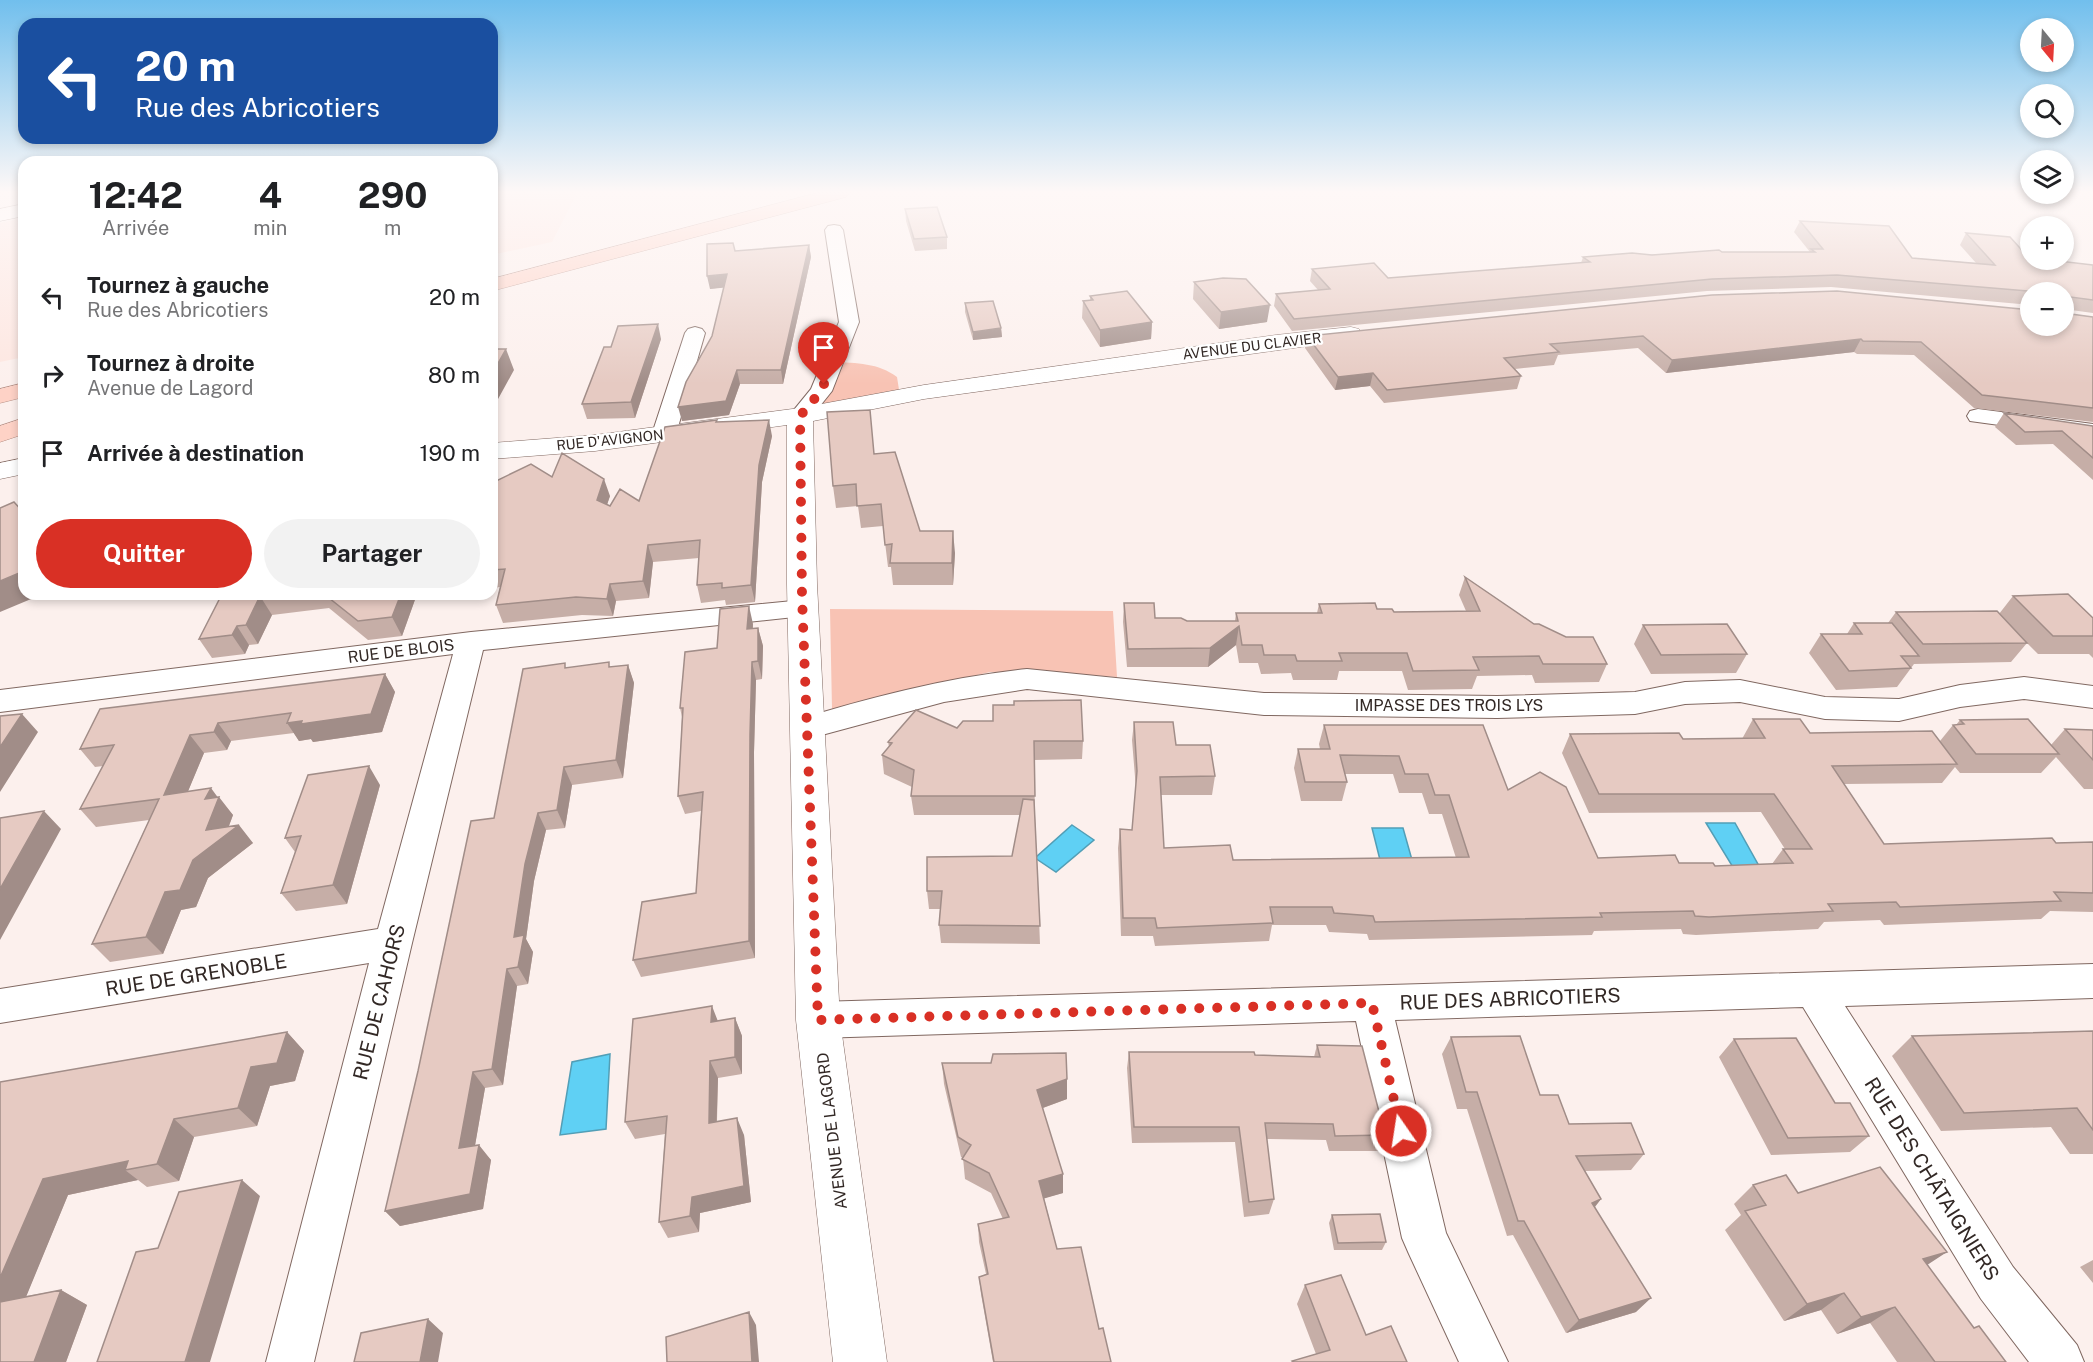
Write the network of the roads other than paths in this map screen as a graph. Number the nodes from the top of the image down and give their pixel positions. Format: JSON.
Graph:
{"nodes":[{"id":1,"x":540,"y":257,"type":"edge"},
{"id":2,"x":600,"y":257,"type":"edge"},
{"id":3,"x":838,"y":257,"type":"edge"},
{"id":4,"x":498,"y":266,"type":"edge"},
{"id":5,"x":498,"y":283,"type":"edge"},
{"id":6,"x":695,"y":333,"type":"dead end"},
{"id":7,"x":1369,"y":333,"type":"edge"},
{"id":8,"x":18,"y":392,"type":"edge"},
{"id":9,"x":0,"y":396,"type":"edge"},
{"id":10,"x":18,"y":410,"type":"edge"},
{"id":11,"x":0,"y":414,"type":"edge"},
{"id":12,"x":800,"y":416,"type":"junction"},
{"id":13,"x":1978,"y":416,"type":"dead end"},
{"id":14,"x":18,"y":428,"type":"edge"},
{"id":15,"x":2093,"y":431,"type":"edge"},
{"id":16,"x":0,"y":434,"type":"edge"},
{"id":17,"x":664,"y":434,"type":"junction"},
{"id":18,"x":498,"y":451,"type":"edge"},
{"id":19,"x":18,"y":467,"type":"edge"},
{"id":20,"x":0,"y":471,"type":"edge"},
{"id":21,"x":803,"y":609,"type":"junction"},
{"id":22,"x":471,"y":642,"type":"junction"},
{"id":23,"x":2093,"y":698,"type":"edge"},
{"id":24,"x":0,"y":701,"type":"edge"},
{"id":25,"x":807,"y":728,"type":"junction"},
{"id":26,"x":393,"y":943,"type":"junction"},
{"id":27,"x":2093,"y":981,"type":"edge"},
{"id":28,"x":1814,"y":990,"type":"junction"},
{"id":29,"x":1372,"y":1003,"type":"junction"},
{"id":30,"x":0,"y":1006,"type":"edge"},
{"id":31,"x":818,"y":1020,"type":"junction"},
{"id":32,"x":290,"y":1362,"type":"edge"},
{"id":33,"x":860,"y":1362,"type":"edge"},
{"id":34,"x":1485,"y":1362,"type":"edge"},
{"id":35,"x":2060,"y":1362,"type":"edge"}],
"edges":[{"from":1,"to":4,"type":"highway"},
{"from":2,"to":5,"type":"highway"},
{"from":3,"to":12,"type":"street"},
{"from":6,"to":17,"type":"street"},
{"from":7,"to":12,"type":"street","name":"AVENUE DU CLAVIER"},
{"from":8,"to":9,"type":"highway"},
{"from":10,"to":11,"type":"highway"},
{"from":12,"to":17,"type":"street","name":"RUE D'AVIGNON"},
{"from":12,"to":21,"type":"street","name":"AVENUE DE LAGORD"},
{"from":13,"to":15,"type":"street"},
{"from":14,"to":16,"type":"highway"},
{"from":17,"to":18,"type":"street","name":"RUE D'AVIGNON"},
{"from":19,"to":20,"type":"street"},
{"from":21,"to":22,"type":"street","name":"RUE DE BLOIS"},
{"from":21,"to":25,"type":"street","name":"AVENUE DE LAGORD"},
{"from":22,"to":24,"type":"street","name":"RUE DE BLOIS"},
{"from":22,"to":26,"type":"street","name":"RUE DE CAHORS"},
{"from":23,"to":25,"type":"street","name":"IMPASSE DES TROIS LYS"},
{"from":25,"to":31,"type":"street","name":"AVENUE DE LAGORD"},
{"from":26,"to":30,"type":"street","name":"RUE DE GRENOBLE"},
{"from":26,"to":32,"type":"street","name":"RUE DE CAHORS"},
{"from":27,"to":28,"type":"street","name":"RUE DES ABRICOTIERS"},
{"from":28,"to":29,"type":"street","name":"RUE DES ABRICOTIERS"},
{"from":28,"to":35,"type":"street","name":"RUE DES CHÂTAIGNIERS"},
{"from":29,"to":31,"type":"street","name":"RUE DES ABRICOTIERS"},
{"from":29,"to":34,"type":"street"},
{"from":31,"to":33,"type":"street","name":"AVENUE DE LAGORD"}]}
